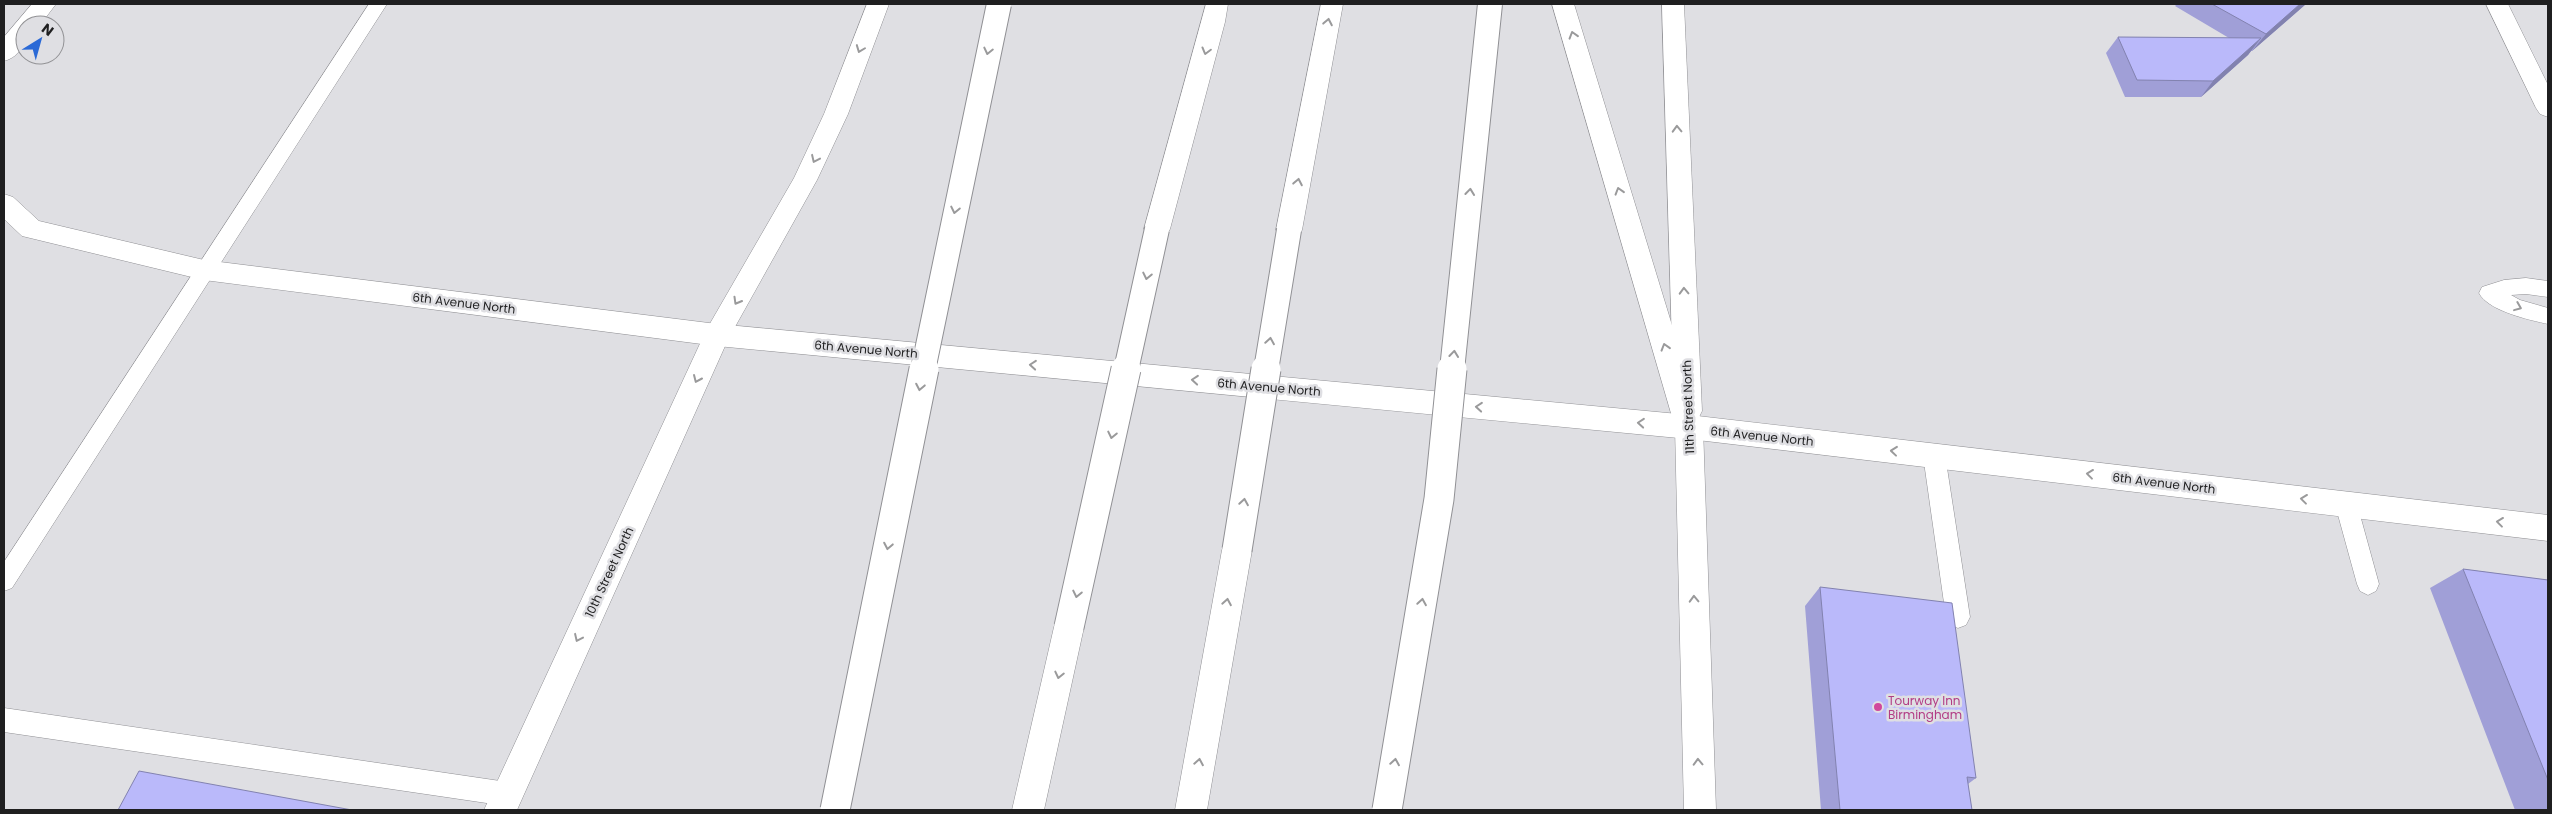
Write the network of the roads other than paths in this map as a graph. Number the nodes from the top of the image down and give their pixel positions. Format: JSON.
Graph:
{"nodes":[{"id":1,"x":45,"y":4,"type":"edge"},
{"id":2,"x":378,"y":4,"type":"edge"},
{"id":3,"x":878,"y":4,"type":"edge"},
{"id":4,"x":999,"y":4,"type":"edge"},
{"id":5,"x":1218,"y":4,"type":"edge"},
{"id":6,"x":1332,"y":4,"type":"edge"},
{"id":7,"x":1490,"y":4,"type":"edge"},
{"id":8,"x":1563,"y":4,"type":"edge"},
{"id":9,"x":1673,"y":4,"type":"edge"},
{"id":10,"x":2498,"y":4,"type":"edge"},
{"id":11,"x":36,"y":15,"type":"edge"},
{"id":12,"x":15,"y":40,"type":"edge"},
{"id":13,"x":4,"y":53,"type":"edge"},
{"id":14,"x":2543,"y":87,"type":"edge"},
{"id":15,"x":2548,"y":108,"type":"edge"},
{"id":16,"x":4,"y":204,"type":"edge"},
{"id":17,"x":204,"y":270,"type":"junction"},
{"id":18,"x":2548,"y":289,"type":"edge"},
{"id":19,"x":2548,"y":316,"type":"edge"},
{"id":20,"x":717,"y":335,"type":"junction"},
{"id":21,"x":1689,"y":427,"type":"junction"},
{"id":22,"x":1934,"y":455,"type":"junction"},
{"id":23,"x":2346,"y":504,"type":"junction"},
{"id":24,"x":2548,"y":528,"type":"edge"},
{"id":25,"x":4,"y":581,"type":"edge"},
{"id":26,"x":2368,"y":584,"type":"dead end"},
{"id":27,"x":1958,"y":617,"type":"dead end"},
{"id":28,"x":4,"y":720,"type":"edge"},
{"id":29,"x":504,"y":802,"type":"edge"},
{"id":30,"x":835,"y":810,"type":"edge"},
{"id":31,"x":1028,"y":810,"type":"edge"},
{"id":32,"x":1191,"y":810,"type":"edge"},
{"id":33,"x":1387,"y":810,"type":"edge"},
{"id":34,"x":1700,"y":810,"type":"edge"}],
"edges":[{"from":1,"to":11,"type":"main road"},
{"from":2,"to":17,"type":"lane"},
{"from":3,"to":20,"type":"main road","name":"10th Street North","one_way":true},
{"from":4,"to":30,"type":"main road","one_way":true,"bridge":true},
{"from":5,"to":31,"type":"main road","one_way":true,"bridge":true},
{"from":32,"to":6,"type":"main road","one_way":true,"bridge":true},
{"from":33,"to":7,"type":"main road","one_way":true,"bridge":true},
{"from":21,"to":8,"type":"main road","one_way":true},
{"from":21,"to":9,"type":"main road","name":"11th Street North","one_way":true},
{"from":10,"to":14,"type":"main road"},
{"from":12,"to":13,"type":"main road"},
{"from":14,"to":15,"type":"main road"},
{"from":16,"to":17,"type":"main road","name":"6th Avenue North"},
{"from":17,"to":20,"type":"main road","name":"6th Avenue North"},
{"from":17,"to":25,"type":"lane"},
{"from":18,"to":19,"type":"lane","one_way":true},
{"from":21,"to":20,"type":"main road","name":"6th Avenue North","one_way":true},
{"from":20,"to":29,"type":"main road","name":"10th Street North","one_way":true},
{"from":22,"to":21,"type":"main road","name":"6th Avenue North","one_way":true},
{"from":34,"to":21,"type":"main road","name":"11th Street North","one_way":true},
{"from":23,"to":22,"type":"main road","name":"6th Avenue North","one_way":true},
{"from":22,"to":27,"type":"lane"},
{"from":24,"to":23,"type":"main road","name":"6th Avenue North","one_way":true},
{"from":23,"to":26,"type":"lane"},
{"from":28,"to":29,"type":"lane"}]}
